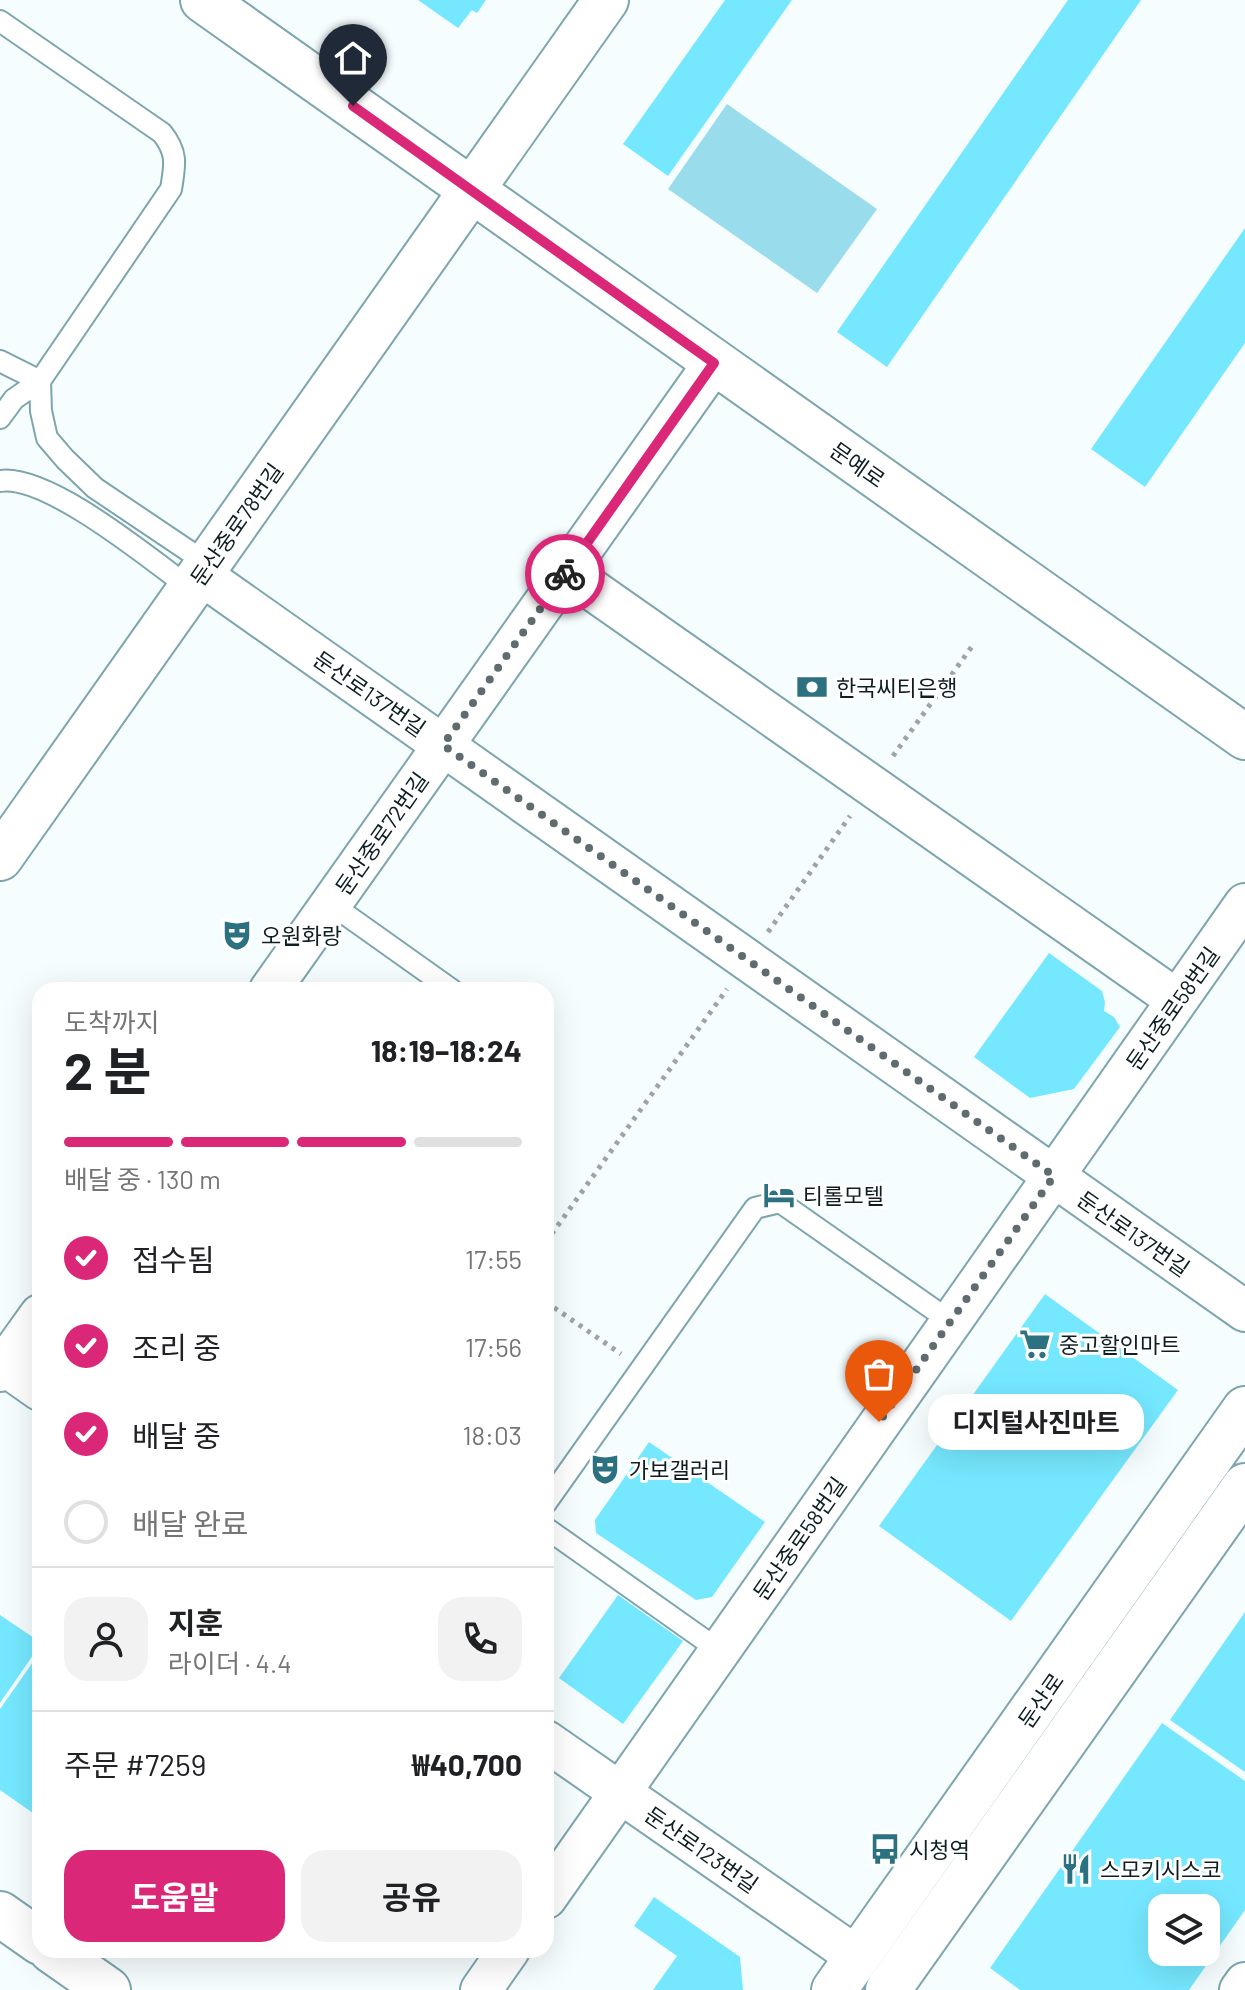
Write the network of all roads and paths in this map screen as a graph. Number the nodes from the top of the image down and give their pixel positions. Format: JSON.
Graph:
{"nodes":[{"id":1,"x":203,"y":0,"type":"edge"},
{"id":2,"x":606,"y":0,"type":"edge"},
{"id":3,"x":0,"y":21,"type":"edge"},
{"id":4,"x":471,"y":190,"type":"junction"},
{"id":5,"x":0,"y":361,"type":"edge"},
{"id":6,"x":714,"y":363,"type":"junction"},
{"id":7,"x":40,"y":381,"type":"junction"},
{"id":8,"x":0,"y":418,"type":"edge"},
{"id":9,"x":0,"y":481,"type":"edge"},
{"id":10,"x":567,"y":572,"type":"junction"},
{"id":11,"x":199,"y":575,"type":"junction"},
{"id":12,"x":1245,"y":737,"type":"edge"},
{"id":13,"x":443,"y":745,"type":"junction"},
{"id":14,"x":0,"y":858,"type":"edge"},
{"id":15,"x":331,"y":904,"type":"junction"},
{"id":16,"x":1245,"y":904,"type":"edge"},
{"id":17,"x":276,"y":982,"type":"edge"},
{"id":18,"x":441,"y":982,"type":"edge"},
{"id":19,"x":1177,"y":1000,"type":"junction"},
{"id":20,"x":1054,"y":1176,"type":"junction"},
{"id":21,"x":554,"y":1308,"type":"edge"},
{"id":22,"x":1245,"y":1311,"type":"edge"},
{"id":23,"x":950,"y":1321,"type":"junction"},
{"id":24,"x":32,"y":1325,"type":"edge"},
{"id":25,"x":1,"y":1366,"type":"edge"},
{"id":26,"x":641,"y":1368,"type":"junction"},
{"id":27,"x":32,"y":1385,"type":"edge"},
{"id":28,"x":1245,"y":1409,"type":"edge"},
{"id":29,"x":1245,"y":1486,"type":"edge"},
{"id":30,"x":554,"y":1492,"type":"edge"},
{"id":31,"x":554,"y":1534,"type":"edge"},
{"id":32,"x":720,"y":1651,"type":"junction"},
{"id":33,"x":554,"y":1747,"type":"edge"},
{"id":34,"x":620,"y":1793,"type":"junction"},
{"id":35,"x":554,"y":1887,"type":"edge"},
{"id":36,"x":0,"y":1914,"type":"edge"},
{"id":37,"x":32,"y":1936,"type":"edge"},
{"id":38,"x":62,"y":1958,"type":"edge"},
{"id":39,"x":503,"y":1958,"type":"edge"},
{"id":40,"x":846,"y":1974,"type":"edge"},
{"id":41,"x":1245,"y":1983,"type":"edge"},
{"id":42,"x":895,"y":1988,"type":"edge"},
{"id":43,"x":108,"y":1990,"type":"edge"},
{"id":44,"x":481,"y":1990,"type":"edge"},
{"id":45,"x":1240,"y":1990,"type":"edge"}],
"edges":[{"from":1,"to":4,"type":"main road","name":"문예로"},
{"from":2,"to":4,"type":"main road"},
{"from":3,"to":7,"type":"lane"},
{"from":4,"to":6,"type":"main road","name":"문예로"},
{"from":4,"to":11,"type":"main road","name":"둔산중로78번길"},
{"from":5,"to":7,"type":"lane"},
{"from":6,"to":10,"type":"street","name":"둔산중로72번길"},
{"from":6,"to":12,"type":"main road","name":"문예로"},
{"from":7,"to":8,"type":"lane"},
{"from":7,"to":11,"type":"lane"},
{"from":9,"to":11,"type":"lane"},
{"from":10,"to":13,"type":"street","name":"둔산중로72번길"},
{"from":10,"to":19,"type":"street"},
{"from":11,"to":13,"type":"street","name":"둔산로137번길"},
{"from":11,"to":14,"type":"main road","name":"둔산중로78번길"},
{"from":13,"to":15,"type":"street","name":"둔산중로72번길"},
{"from":13,"to":20,"type":"street","name":"둔산로137번길"},
{"from":15,"to":17,"type":"street","name":"둔산중로72번길"},
{"from":15,"to":18,"type":"lane"},
{"from":16,"to":19,"type":"street","name":"둔산중로58번길"},
{"from":19,"to":20,"type":"street","name":"둔산중로58번길"},
{"from":20,"to":22,"type":"street","name":"둔산로137번길"},
{"from":20,"to":23,"type":"street","name":"둔산중로58번길"},
{"from":21,"to":26,"type":"path"},
{"from":23,"to":26,"type":"lane"},
{"from":23,"to":32,"type":"street","name":"둔산중로58번길"},
{"from":24,"to":25,"type":"street"},
{"from":25,"to":27,"type":"street"},
{"from":26,"to":30,"type":"lane"},
{"from":28,"to":40,"type":"main road","name":"둔산로"},
{"from":29,"to":42,"type":"main road","name":"둔산로"},
{"from":31,"to":32,"type":"lane"},
{"from":32,"to":34,"type":"street","name":"둔산중로58번길"},
{"from":33,"to":34,"type":"street","name":"둔산로123번길"},
{"from":34,"to":35,"type":"street","name":"둔산중로58번길"},
{"from":34,"to":40,"type":"street","name":"둔산로123번길"},
{"from":36,"to":37,"type":"main road"},
{"from":38,"to":43,"type":"main road"},
{"from":39,"to":44,"type":"street"},
{"from":41,"to":45,"type":"street"}]}
